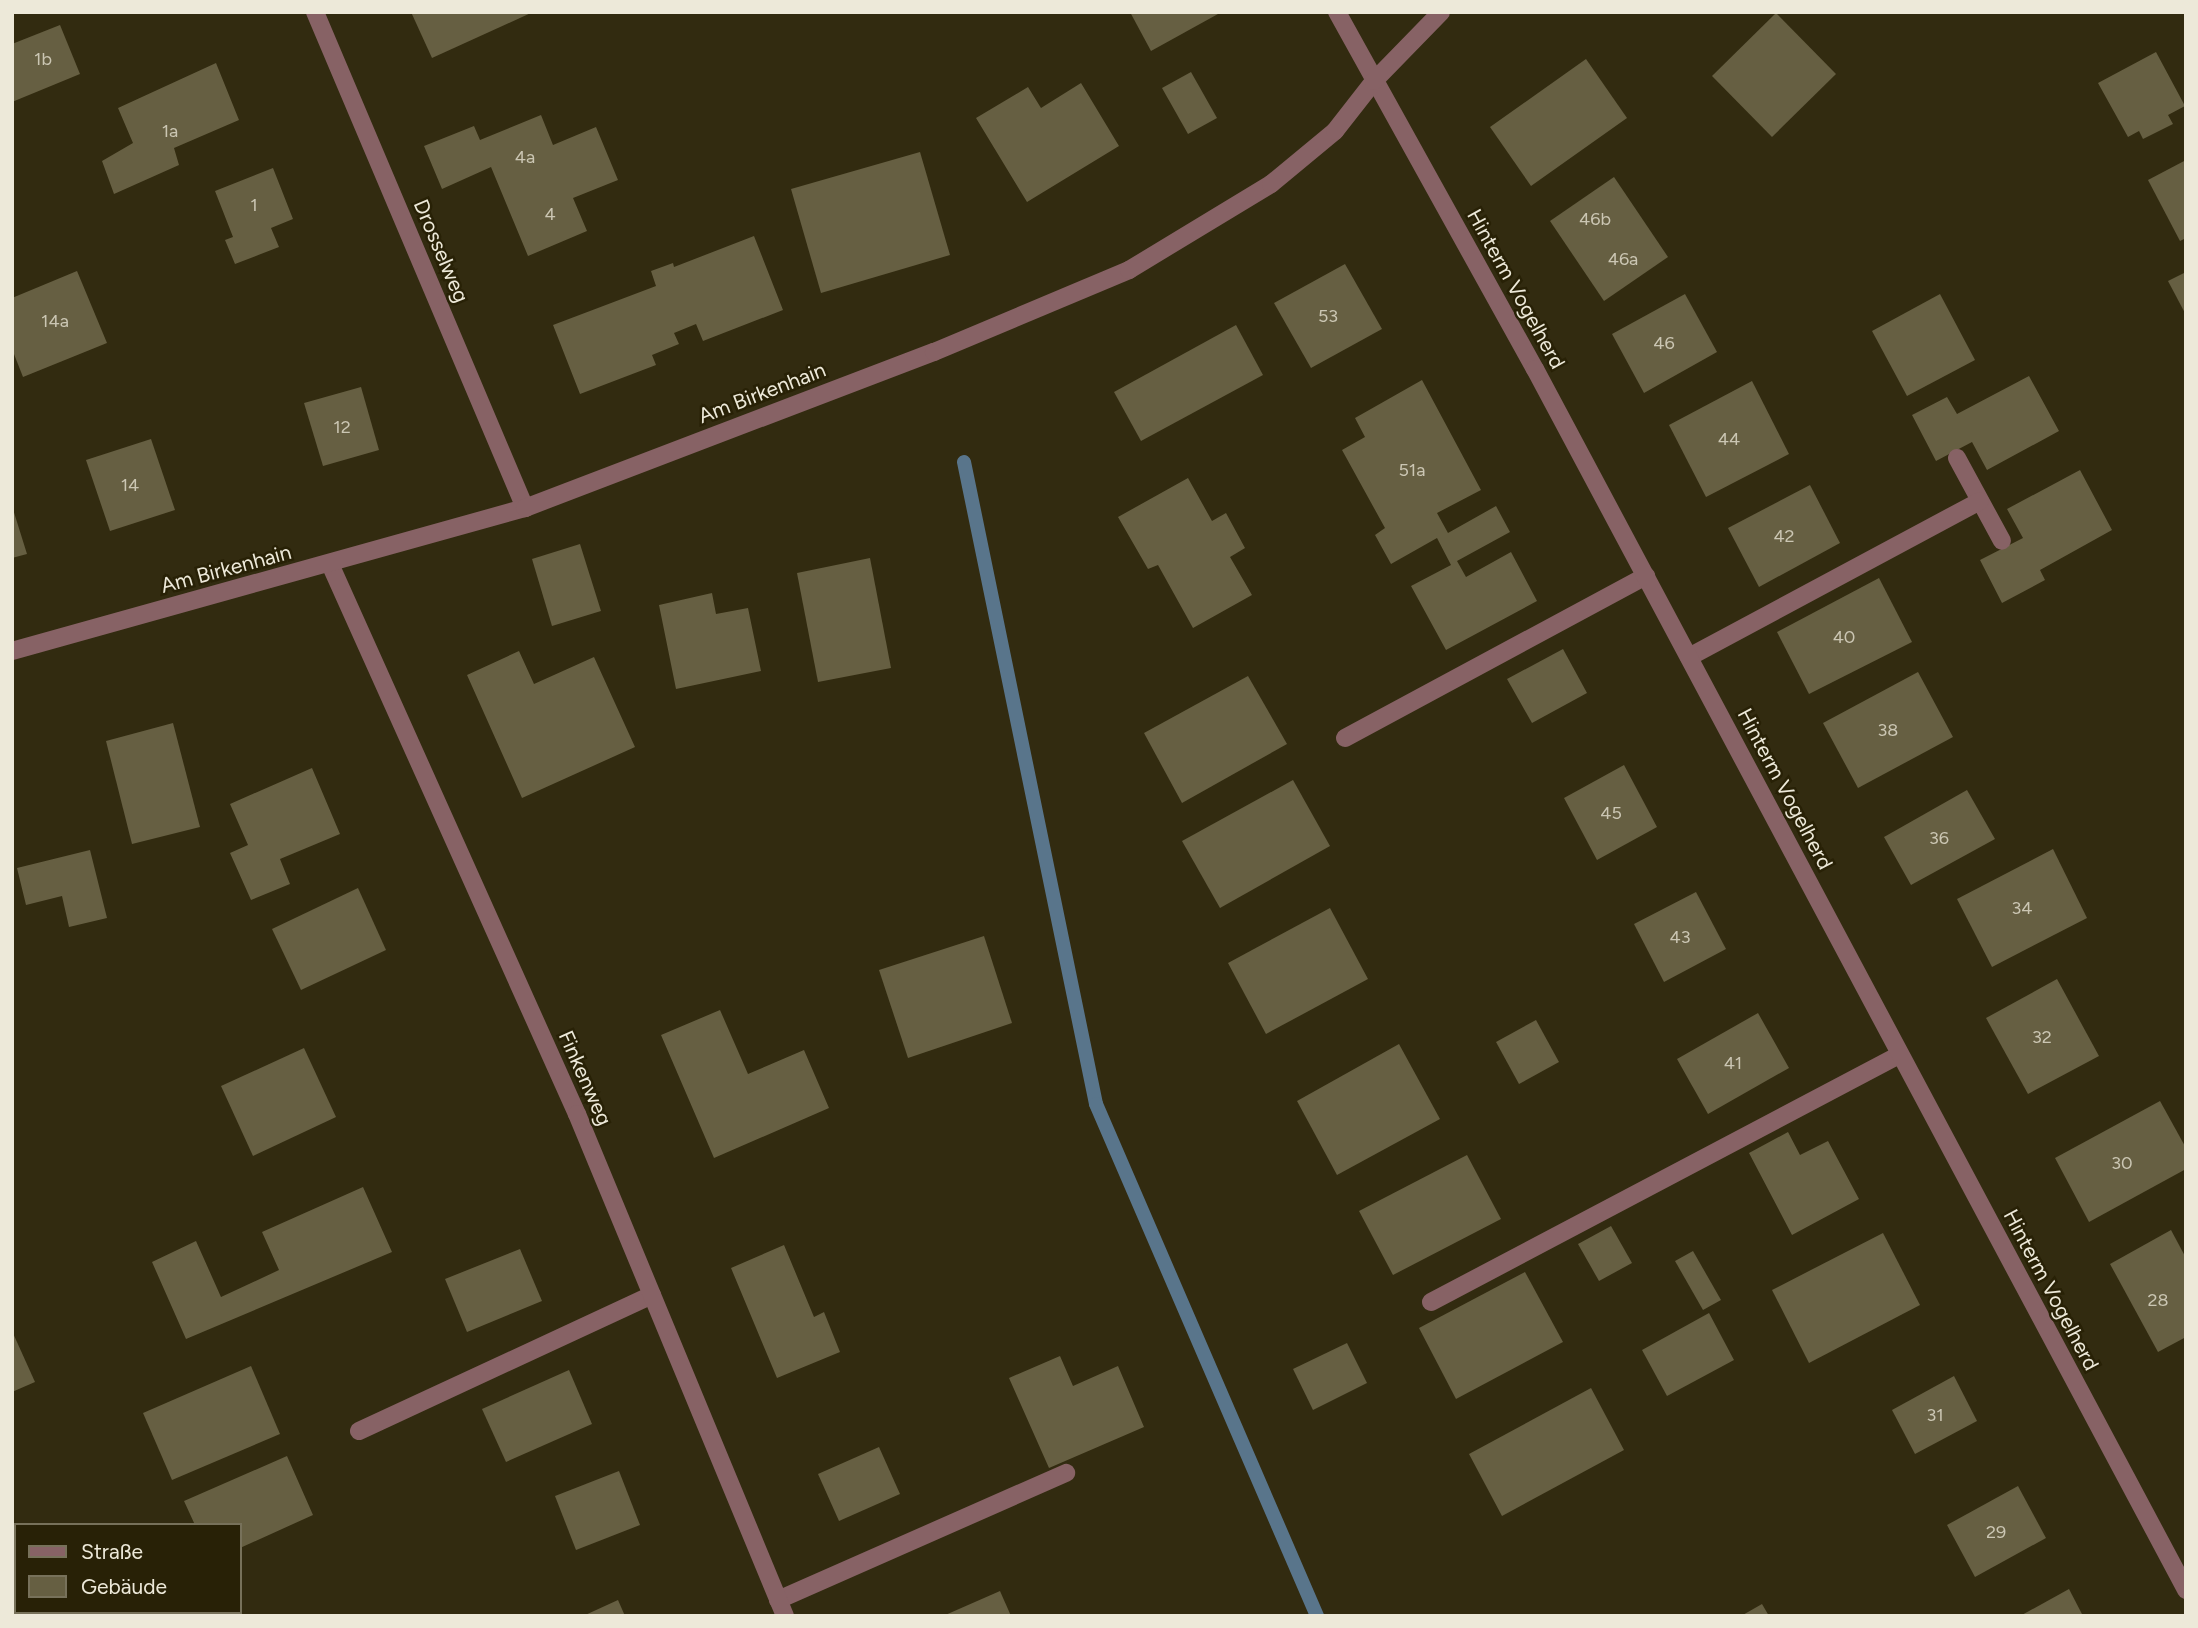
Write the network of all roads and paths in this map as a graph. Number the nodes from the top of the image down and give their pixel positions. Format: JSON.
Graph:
{"nodes":[{"id":1,"x":314,"y":12,"type":"edge"},
{"id":2,"x":1337,"y":12,"type":"edge"},
{"id":3,"x":1441,"y":12,"type":"edge"},
{"id":4,"x":1374,"y":81,"type":"junction"},
{"id":5,"x":1957,"y":458,"type":"dead end"},
{"id":6,"x":1980,"y":502,"type":"junction"},
{"id":7,"x":525,"y":508,"type":"junction"},
{"id":8,"x":2001,"y":541,"type":"dead end"},
{"id":9,"x":330,"y":564,"type":"junction"},
{"id":10,"x":1646,"y":576,"type":"junction"},
{"id":11,"x":12,"y":651,"type":"edge"},
{"id":12,"x":1689,"y":657,"type":"junction"},
{"id":13,"x":1345,"y":738,"type":"dead end"},
{"id":14,"x":1899,"y":1055,"type":"junction"},
{"id":15,"x":652,"y":1295,"type":"junction"},
{"id":16,"x":1431,"y":1302,"type":"dead end"},
{"id":17,"x":359,"y":1432,"type":"dead end"},
{"id":18,"x":1066,"y":1473,"type":"dead end"},
{"id":19,"x":2186,"y":1590,"type":"edge"},
{"id":20,"x":781,"y":1608,"type":"edge"}],
"edges":[{"from":1,"to":7,"type":"street","name":"Drosselweg"},
{"from":2,"to":4,"type":"street","name":"Hinterm Vogelherd"},
{"from":3,"to":4,"type":"street","name":"Am Birkenhain"},
{"from":4,"to":7,"type":"street","name":"Am Birkenhain"},
{"from":4,"to":10,"type":"street","name":"Hinterm Vogelherd"},
{"from":5,"to":6,"type":"street"},
{"from":6,"to":8,"type":"street"},
{"from":6,"to":12,"type":"street"},
{"from":7,"to":9,"type":"street","name":"Am Birkenhain"},
{"from":9,"to":11,"type":"street","name":"Am Birkenhain"},
{"from":9,"to":15,"type":"street","name":"Finkenweg"},
{"from":10,"to":12,"type":"street","name":"Hinterm Vogelherd"},
{"from":10,"to":13,"type":"street"},
{"from":12,"to":14,"type":"street","name":"Hinterm Vogelherd"},
{"from":14,"to":16,"type":"street"},
{"from":14,"to":19,"type":"street","name":"Hinterm Vogelherd"},
{"from":15,"to":17,"type":"street"},
{"from":15,"to":20,"type":"street","name":"Finkenweg"},
{"from":18,"to":20,"type":"street"}]}
